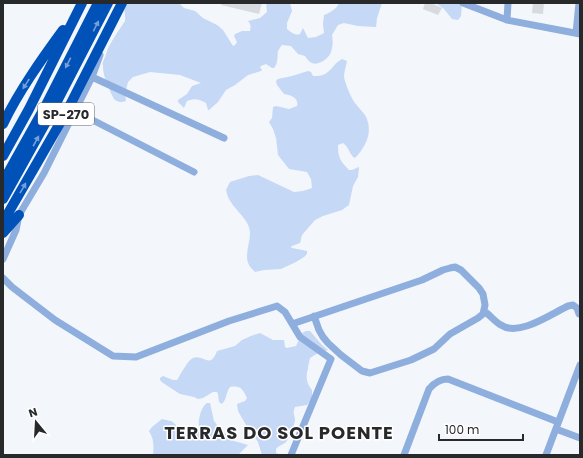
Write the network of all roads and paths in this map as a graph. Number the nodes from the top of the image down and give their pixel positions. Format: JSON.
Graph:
{"nodes":[{"id":1,"x":98,"y":3,"type":"edge"},
{"id":2,"x":108,"y":3,"type":"edge"},
{"id":3,"x":122,"y":3,"type":"edge"},
{"id":4,"x":464,"y":3,"type":"edge"},
{"id":5,"x":508,"y":3,"type":"edge"},
{"id":6,"x":579,"y":3,"type":"edge"},
{"id":7,"x":81,"y":4,"type":"edge"},
{"id":8,"x":507,"y":20,"type":"junction"},
{"id":9,"x":108,"y":30,"type":"junction"},
{"id":10,"x":578,"y":34,"type":"edge"},
{"id":11,"x":92,"y":78,"type":"junction"},
{"id":12,"x":75,"y":111,"type":"junction"},
{"id":13,"x":3,"y":124,"type":"edge"},
{"id":14,"x":224,"y":138,"type":"dead end"},
{"id":15,"x":3,"y":156,"type":"edge"},
{"id":16,"x":194,"y":172,"type":"dead end"},
{"id":17,"x":3,"y":182,"type":"edge"},
{"id":18,"x":3,"y":199,"type":"edge"},
{"id":19,"x":19,"y":215,"type":"joint"},
{"id":20,"x":10,"y":226,"type":"edge"},
{"id":21,"x":3,"y":233,"type":"edge"},
{"id":22,"x":3,"y":259,"type":"edge"},
{"id":23,"x":3,"y":278,"type":"edge"},
{"id":24,"x":484,"y":311,"type":"junction"},
{"id":25,"x":579,"y":314,"type":"dead end"},
{"id":26,"x":314,"y":316,"type":"junction"},
{"id":27,"x":292,"y":324,"type":"junction"},
{"id":28,"x":580,"y":365,"type":"edge"},
{"id":29,"x":557,"y":425,"type":"junction"},
{"id":30,"x":580,"y":438,"type":"edge"},
{"id":31,"x":291,"y":455,"type":"edge"},
{"id":32,"x":404,"y":455,"type":"edge"},
{"id":33,"x":546,"y":455,"type":"edge"}],
"edges":[{"from":1,"to":17,"type":"highway","number":"SP-270","one_way":true},
{"from":18,"to":2,"type":"highway","number":"SP-270","one_way":true},
{"from":3,"to":9,"type":"highway","number":"SP-270"},
{"from":4,"to":8,"type":"street"},
{"from":5,"to":8,"type":"street"},
{"from":6,"to":10,"type":"street"},
{"from":7,"to":13,"type":"highway","one_way":true},
{"from":7,"to":15,"type":"highway","number":"SP-270"},
{"from":8,"to":10,"type":"street"},
{"from":9,"to":11,"type":"street"},
{"from":20,"to":9,"type":"highway","number":"SP-270","one_way":true},
{"from":11,"to":12,"type":"street"},
{"from":11,"to":14,"type":"street"},
{"from":12,"to":16,"type":"street"},
{"from":12,"to":19,"type":"street"},
{"from":19,"to":20,"type":"highway"},
{"from":20,"to":21,"type":"highway"},
{"from":20,"to":22,"type":"street"},
{"from":23,"to":27,"type":"street"},
{"from":24,"to":25,"type":"street"},
{"from":24,"to":26,"type":"street"},
{"from":24,"to":26,"type":"street"},
{"from":26,"to":27,"type":"street"},
{"from":27,"to":31,"type":"street"},
{"from":28,"to":29,"type":"street"},
{"from":29,"to":30,"type":"street"},
{"from":29,"to":32,"type":"street"},
{"from":29,"to":33,"type":"street"}]}
